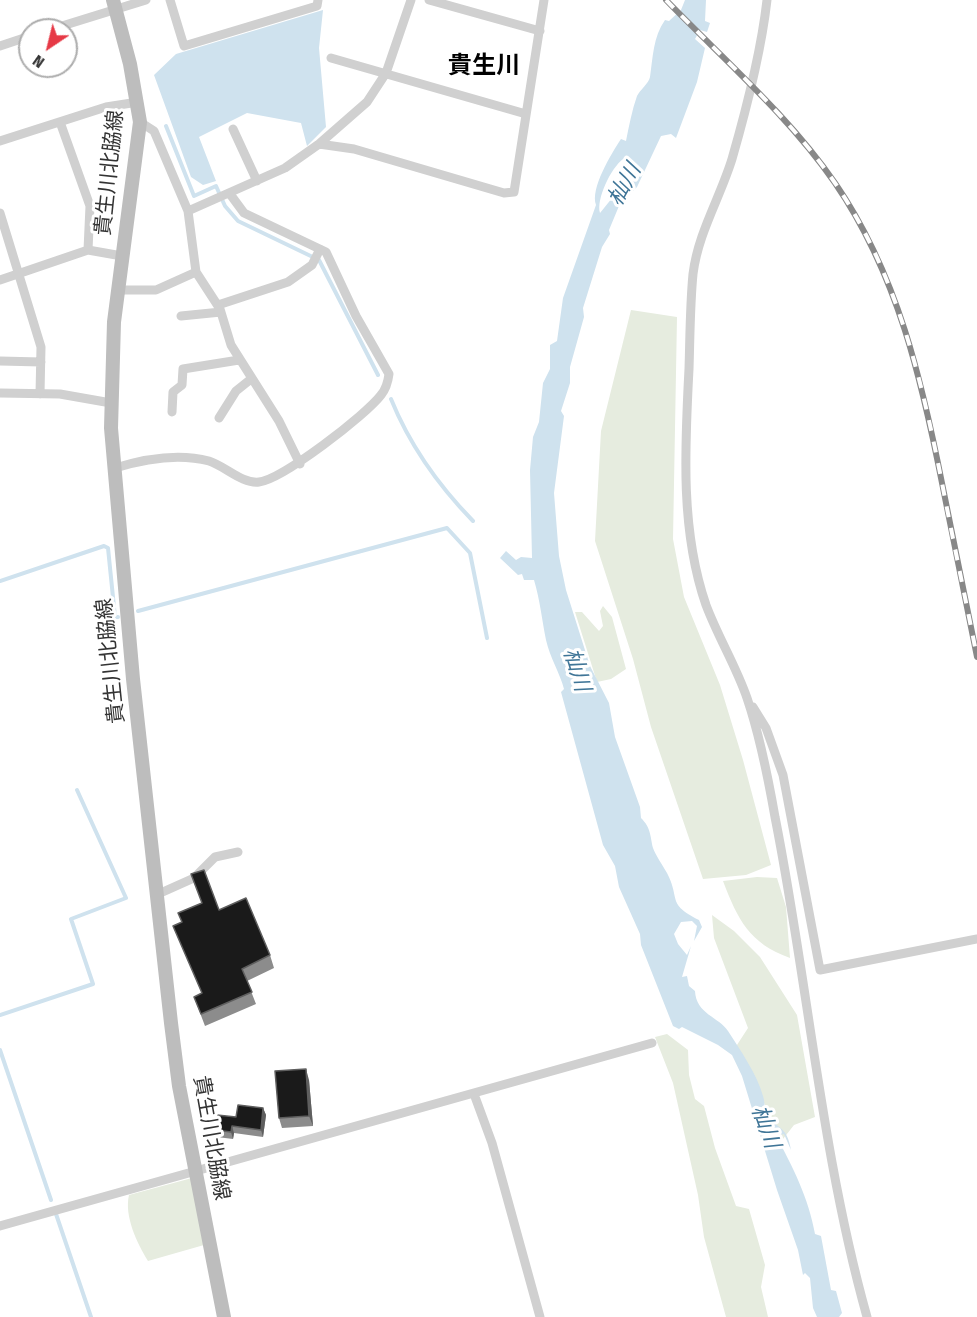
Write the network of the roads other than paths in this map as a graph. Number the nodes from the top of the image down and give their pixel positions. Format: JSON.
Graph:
{"nodes":[{"id":1,"x":146,"y":0,"type":"edge"},
{"id":2,"x":170,"y":0,"type":"edge"},
{"id":3,"x":318,"y":0,"type":"edge"},
{"id":4,"x":411,"y":0,"type":"edge"},
{"id":5,"x":429,"y":0,"type":"edge"},
{"id":6,"x":544,"y":0,"type":"edge"},
{"id":7,"x":767,"y":0,"type":"edge"},
{"id":8,"x":114,"y":4,"type":"edge"},
{"id":9,"x":78,"y":18,"type":"edge"},
{"id":10,"x":540,"y":31,"type":"junction"},
{"id":11,"x":18,"y":40,"type":"edge"},
{"id":12,"x":0,"y":46,"type":"edge"},
{"id":13,"x":331,"y":58,"type":"dead end"},
{"id":14,"x":386,"y":73,"type":"junction"},
{"id":15,"x":138,"y":102,"type":"junction"},
{"id":16,"x":526,"y":114,"type":"junction"},
{"id":17,"x":60,"y":122,"type":"junction"},
{"id":18,"x":140,"y":122,"type":"junction"},
{"id":19,"x":233,"y":129,"type":"dead end"},
{"id":20,"x":0,"y":141,"type":"edge"},
{"id":21,"x":319,"y":144,"type":"junction"},
{"id":22,"x":257,"y":181,"type":"junction"},
{"id":23,"x":224,"y":196,"type":"junction"},
{"id":24,"x":188,"y":211,"type":"junction"},
{"id":25,"x":0,"y":213,"type":"edge"},
{"id":26,"x":320,"y":249,"type":"junction"},
{"id":27,"x":88,"y":250,"type":"junction"},
{"id":28,"x":122,"y":256,"type":"junction"},
{"id":29,"x":196,"y":272,"type":"junction"},
{"id":30,"x":18,"y":273,"type":"junction"},
{"id":31,"x":0,"y":280,"type":"edge"},
{"id":32,"x":118,"y":290,"type":"junction"},
{"id":33,"x":220,"y":309,"type":"junction"},
{"id":34,"x":181,"y":316,"type":"dead end"},
{"id":35,"x":239,"y":360,"type":"junction"},
{"id":36,"x":0,"y":361,"type":"edge"},
{"id":37,"x":41,"y":362,"type":"junction"},
{"id":38,"x":251,"y":379,"type":"junction"},
{"id":39,"x":0,"y":393,"type":"edge"},
{"id":40,"x":40,"y":394,"type":"junction"},
{"id":41,"x":111,"y":403,"type":"junction"},
{"id":42,"x":172,"y":412,"type":"dead end"},
{"id":43,"x":219,"y":418,"type":"dead end"},
{"id":44,"x":300,"y":464,"type":"junction"},
{"id":45,"x":115,"y":468,"type":"junction"},
{"id":46,"x":747,"y":698,"type":"junction"},
{"id":47,"x":238,"y":852,"type":"dead end"},
{"id":48,"x":156,"y":895,"type":"junction"},
{"id":49,"x":977,"y":939,"type":"edge"},
{"id":50,"x":652,"y":1043,"type":"dead end"},
{"id":51,"x":474,"y":1094,"type":"junction"},
{"id":52,"x":195,"y":1171,"type":"junction"},
{"id":53,"x":0,"y":1226,"type":"edge"},
{"id":54,"x":224,"y":1317,"type":"edge"},
{"id":55,"x":540,"y":1317,"type":"edge"},
{"id":56,"x":867,"y":1317,"type":"edge"}],
"edges":[{"from":1,"to":8,"type":"street"},
{"from":2,"to":3,"type":"street"},
{"from":4,"to":14,"type":"street"},
{"from":5,"to":10,"type":"street"},
{"from":6,"to":10,"type":"street"},
{"from":7,"to":46,"type":"street"},
{"from":8,"to":9,"type":"street"},
{"from":8,"to":15,"type":"main road","name":"貴生川北脇線"},
{"from":10,"to":16,"type":"street"},
{"from":11,"to":12,"type":"street"},
{"from":13,"to":14,"type":"street"},
{"from":14,"to":16,"type":"street"},
{"from":14,"to":21,"type":"street"},
{"from":15,"to":17,"type":"street"},
{"from":15,"to":18,"type":"main road","name":"貴生川北脇線"},
{"from":16,"to":21,"type":"street"},
{"from":17,"to":20,"type":"street"},
{"from":17,"to":27,"type":"street"},
{"from":18,"to":24,"type":"street"},
{"from":18,"to":28,"type":"main road","name":"貴生川北脇線"},
{"from":19,"to":22,"type":"street"},
{"from":21,"to":22,"type":"street"},
{"from":22,"to":23,"type":"street"},
{"from":23,"to":24,"type":"street"},
{"from":23,"to":26,"type":"street"},
{"from":24,"to":29,"type":"street"},
{"from":25,"to":30,"type":"street"},
{"from":26,"to":33,"type":"street"},
{"from":26,"to":44,"type":"street"},
{"from":27,"to":28,"type":"street"},
{"from":27,"to":30,"type":"street"},
{"from":28,"to":32,"type":"main road","name":"貴生川北脇線"},
{"from":29,"to":32,"type":"street"},
{"from":29,"to":33,"type":"street"},
{"from":30,"to":31,"type":"street"},
{"from":30,"to":37,"type":"street"},
{"from":32,"to":41,"type":"main road","name":"貴生川北脇線"},
{"from":33,"to":34,"type":"street"},
{"from":33,"to":35,"type":"street"},
{"from":35,"to":38,"type":"street"},
{"from":35,"to":42,"type":"street"},
{"from":36,"to":37,"type":"street"},
{"from":37,"to":40,"type":"street"},
{"from":38,"to":43,"type":"street"},
{"from":38,"to":44,"type":"street"},
{"from":39,"to":40,"type":"street"},
{"from":40,"to":41,"type":"street"},
{"from":41,"to":45,"type":"main road","name":"貴生川北脇線"},
{"from":44,"to":45,"type":"street"},
{"from":45,"to":48,"type":"main road","name":"貴生川北脇線"},
{"from":46,"to":49,"type":"street"},
{"from":46,"to":56,"type":"street"},
{"from":47,"to":48,"type":"street"},
{"from":48,"to":52,"type":"main road","name":"貴生川北脇線"},
{"from":50,"to":51,"type":"street"},
{"from":51,"to":52,"type":"street"},
{"from":51,"to":55,"type":"street"},
{"from":52,"to":53,"type":"street"},
{"from":52,"to":54,"type":"main road","name":"貴生川北脇線"}]}
